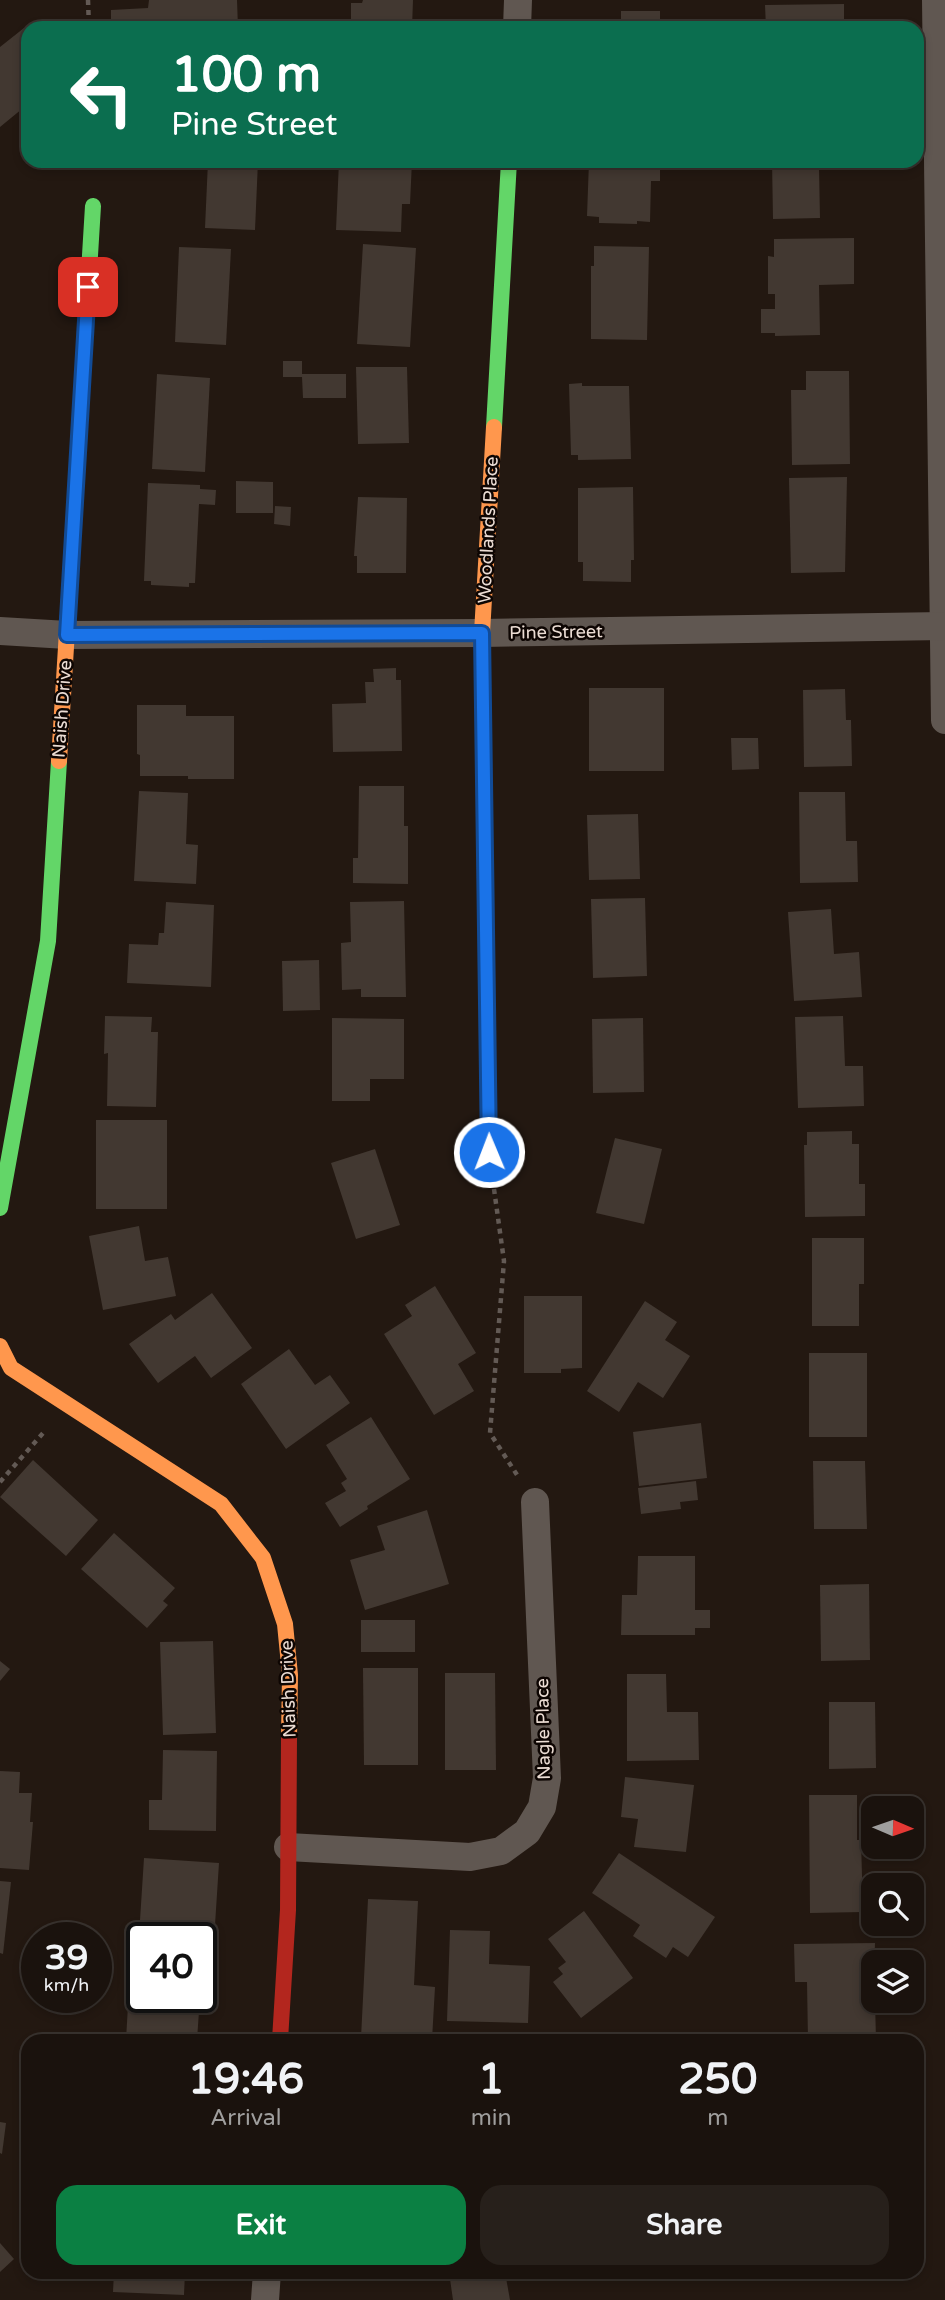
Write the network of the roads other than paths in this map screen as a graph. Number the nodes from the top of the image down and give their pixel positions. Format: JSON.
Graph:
{"nodes":[{"id":1,"x":518,"y":0,"type":"edge"},
{"id":2,"x":936,"y":0,"type":"edge"},
{"id":3,"x":517,"y":21,"type":"edge"},
{"id":4,"x":509,"y":168,"type":"edge"},
{"id":5,"x":93,"y":206,"type":"dead end"},
{"id":6,"x":942,"y":325,"type":"edge"},
{"id":7,"x":944,"y":626,"type":"edge"},
{"id":8,"x":0,"y":631,"type":"edge"},
{"id":9,"x":482,"y":633,"type":"junction"},
{"id":10,"x":67,"y":635,"type":"junction"},
{"id":11,"x":945,"y":720,"type":"edge"},
{"id":12,"x":489,"y":1152,"type":"road end"},
{"id":13,"x":0,"y":1208,"type":"edge"},
{"id":14,"x":0,"y":1346,"type":"edge"},
{"id":15,"x":535,"y":1502,"type":"road end"},
{"id":16,"x":288,"y":1847,"type":"junction"},
{"id":17,"x":280,"y":2034,"type":"edge"},
{"id":18,"x":266,"y":2279,"type":"edge"},
{"id":19,"x":265,"y":2300,"type":"edge"}],
"edges":[{"from":1,"to":3,"type":"street"},
{"from":2,"to":6,"type":"street"},
{"from":4,"to":9,"type":"street","name":"Woodlands Place"},
{"from":5,"to":10,"type":"street","name":"Naish Drive"},
{"from":6,"to":7,"type":"street"},
{"from":7,"to":9,"type":"street","name":"Pine Street"},
{"from":7,"to":11,"type":"street"},
{"from":8,"to":10,"type":"street","name":"Pine Street"},
{"from":9,"to":10,"type":"street","name":"Pine Street"},
{"from":9,"to":12,"type":"street","name":"Woodlands Place"},
{"from":10,"to":13,"type":"street","name":"Naish Drive"},
{"from":14,"to":16,"type":"street","name":"Naish Drive"},
{"from":15,"to":16,"type":"street","name":"Nagle Place"},
{"from":16,"to":17,"type":"street","name":"Naish Drive"},
{"from":18,"to":19,"type":"street"}]}
